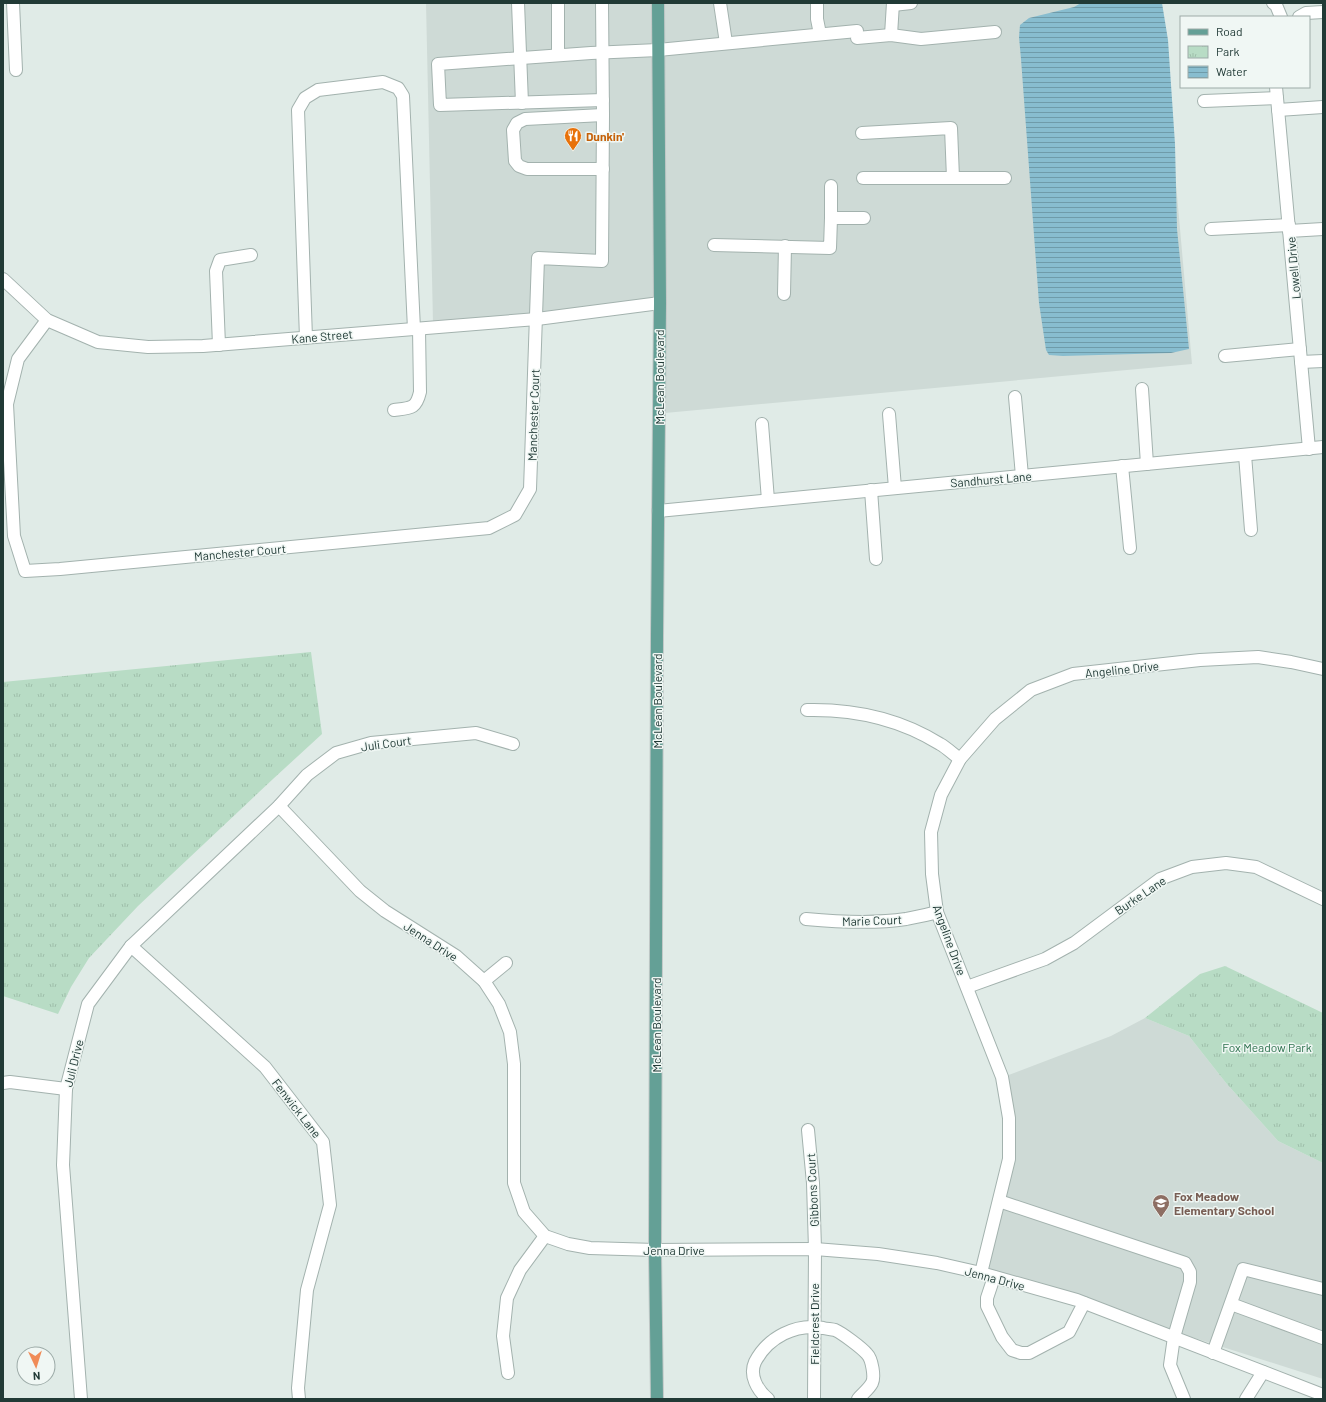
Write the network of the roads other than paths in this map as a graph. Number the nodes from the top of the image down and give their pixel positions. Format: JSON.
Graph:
{"nodes":[{"id":1,"x":13,"y":3,"type":"edge"},
{"id":2,"x":518,"y":3,"type":"edge"},
{"id":3,"x":558,"y":3,"type":"edge"},
{"id":4,"x":602,"y":3,"type":"edge"},
{"id":5,"x":658,"y":3,"type":"edge"},
{"id":6,"x":720,"y":3,"type":"edge"},
{"id":7,"x":817,"y":3,"type":"edge"},
{"id":8,"x":911,"y":3,"type":"edge"},
{"id":9,"x":1273,"y":3,"type":"edge"},
{"id":10,"x":893,"y":4,"type":"edge"},
{"id":11,"x":1323,"y":12,"type":"edge"},
{"id":12,"x":1281,"y":16,"type":"edge"},
{"id":13,"x":1301,"y":16,"type":"edge"},
{"id":14,"x":996,"y":32,"type":"dead end"},
{"id":15,"x":820,"y":34,"type":"junction"},
{"id":16,"x":891,"y":35,"type":"junction"},
{"id":17,"x":726,"y":44,"type":"junction"},
{"id":18,"x":658,"y":50,"type":"junction"},
{"id":19,"x":602,"y":53,"type":"junction"},
{"id":20,"x":558,"y":56,"type":"junction"},
{"id":21,"x":521,"y":58,"type":"junction"},
{"id":22,"x":16,"y":70,"type":"dead end"},
{"id":23,"x":1276,"y":92,"type":"edge"},
{"id":24,"x":604,"y":100,"type":"junction"},
{"id":25,"x":1204,"y":102,"type":"dead end"},
{"id":26,"x":522,"y":103,"type":"junction"},
{"id":27,"x":1323,"y":107,"type":"edge"},
{"id":28,"x":1278,"y":110,"type":"junction"},
{"id":29,"x":604,"y":115,"type":"junction"},
{"id":30,"x":862,"y":133,"type":"dead end"},
{"id":31,"x":603,"y":169,"type":"junction"},
{"id":32,"x":863,"y":178,"type":"dead end"},
{"id":33,"x":953,"y":178,"type":"junction"},
{"id":34,"x":1005,"y":178,"type":"dead end"},
{"id":35,"x":832,"y":186,"type":"dead end"},
{"id":36,"x":830,"y":218,"type":"junction"},
{"id":37,"x":864,"y":218,"type":"dead end"},
{"id":38,"x":1289,"y":228,"type":"junction"},
{"id":39,"x":1211,"y":229,"type":"dead end"},
{"id":40,"x":1323,"y":229,"type":"edge"},
{"id":41,"x":714,"y":245,"type":"dead end"},
{"id":42,"x":785,"y":246,"type":"junction"},
{"id":43,"x":251,"y":255,"type":"dead end"},
{"id":44,"x":3,"y":279,"type":"edge"},
{"id":45,"x":784,"y":294,"type":"dead end"},
{"id":46,"x":660,"y":303,"type":"junction"},
{"id":47,"x":537,"y":319,"type":"junction"},
{"id":48,"x":48,"y":320,"type":"junction"},
{"id":49,"x":416,"y":329,"type":"junction"},
{"id":50,"x":306,"y":338,"type":"junction"},
{"id":51,"x":220,"y":345,"type":"junction"},
{"id":52,"x":1300,"y":349,"type":"junction"},
{"id":53,"x":1225,"y":356,"type":"dead end"},
{"id":54,"x":1323,"y":361,"type":"edge"},
{"id":55,"x":1301,"y":362,"type":"junction"},
{"id":56,"x":1142,"y":389,"type":"dead end"},
{"id":57,"x":1015,"y":397,"type":"dead end"},
{"id":58,"x":394,"y":410,"type":"dead end"},
{"id":59,"x":889,"y":414,"type":"dead end"},
{"id":60,"x":762,"y":424,"type":"dead end"},
{"id":61,"x":1323,"y":448,"type":"edge"},
{"id":62,"x":1309,"y":449,"type":"junction"},
{"id":63,"x":1245,"y":455,"type":"junction"},
{"id":64,"x":1147,"y":464,"type":"junction"},
{"id":65,"x":1122,"y":466,"type":"junction"},
{"id":66,"x":1022,"y":476,"type":"junction"},
{"id":67,"x":895,"y":488,"type":"junction"},
{"id":68,"x":871,"y":490,"type":"junction"},
{"id":69,"x":768,"y":500,"type":"junction"},
{"id":70,"x":658,"y":511,"type":"junction"},
{"id":71,"x":1251,"y":530,"type":"dead end"},
{"id":72,"x":1130,"y":548,"type":"dead end"},
{"id":73,"x":876,"y":559,"type":"dead end"},
{"id":74,"x":1323,"y":669,"type":"edge"},
{"id":75,"x":807,"y":710,"type":"dead end"},
{"id":76,"x":513,"y":744,"type":"dead end"},
{"id":77,"x":960,"y":759,"type":"junction"},
{"id":78,"x":279,"y":806,"type":"junction"},
{"id":79,"x":1323,"y":899,"type":"edge"},
{"id":80,"x":937,"y":912,"type":"junction"},
{"id":81,"x":806,"y":919,"type":"dead end"},
{"id":82,"x":131,"y":946,"type":"junction"},
{"id":83,"x":506,"y":963,"type":"dead end"},
{"id":84,"x":484,"y":981,"type":"junction"},
{"id":85,"x":967,"y":987,"type":"junction"},
{"id":86,"x":3,"y":1083,"type":"edge"},
{"id":87,"x":66,"y":1088,"type":"junction"},
{"id":88,"x":808,"y":1130,"type":"dead end"},
{"id":89,"x":999,"y":1201,"type":"junction"},
{"id":90,"x":545,"y":1236,"type":"junction"},
{"id":91,"x":815,"y":1249,"type":"junction"},
{"id":92,"x":655,"y":1250,"type":"junction"},
{"id":93,"x":981,"y":1273,"type":"junction"},
{"id":94,"x":994,"y":1277,"type":"junction"},
{"id":95,"x":1323,"y":1290,"type":"edge"},
{"id":96,"x":1084,"y":1304,"type":"junction"},
{"id":97,"x":1231,"y":1304,"type":"junction"},
{"id":98,"x":814,"y":1326,"type":"junction"},
{"id":99,"x":1174,"y":1337,"type":"junction"},
{"id":100,"x":1323,"y":1338,"type":"edge"},
{"id":101,"x":1213,"y":1353,"type":"junction"},
{"id":102,"x":1263,"y":1372,"type":"junction"},
{"id":103,"x":508,"y":1373,"type":"dead end"},
{"id":104,"x":1323,"y":1395,"type":"edge"},
{"id":105,"x":81,"y":1399,"type":"edge"},
{"id":106,"x":299,"y":1399,"type":"edge"},
{"id":107,"x":657,"y":1399,"type":"edge"},
{"id":108,"x":768,"y":1399,"type":"edge"},
{"id":109,"x":814,"y":1399,"type":"edge"},
{"id":110,"x":858,"y":1399,"type":"edge"},
{"id":111,"x":1184,"y":1399,"type":"edge"},
{"id":112,"x":1246,"y":1399,"type":"edge"}],
"edges":[{"from":1,"to":22,"type":"street"},
{"from":2,"to":21,"type":"street"},
{"from":3,"to":20,"type":"street"},
{"from":4,"to":19,"type":"street"},
{"from":5,"to":18,"type":"main road","name":"McLean Boulevard"},
{"from":6,"to":17,"type":"street"},
{"from":7,"to":15,"type":"street"},
{"from":8,"to":10,"type":"street"},
{"from":9,"to":12,"type":"street"},
{"from":10,"to":16,"type":"street"},
{"from":11,"to":13,"type":"street"},
{"from":14,"to":16,"type":"street"},
{"from":15,"to":16,"type":"street"},
{"from":15,"to":17,"type":"street"},
{"from":17,"to":18,"type":"street"},
{"from":18,"to":19,"type":"street"},
{"from":18,"to":46,"type":"main road","name":"McLean Boulevard"},
{"from":19,"to":20,"type":"street"},
{"from":19,"to":24,"type":"street"},
{"from":20,"to":21,"type":"street"},
{"from":21,"to":26,"type":"street"},
{"from":21,"to":26,"type":"street"},
{"from":23,"to":25,"type":"street"},
{"from":23,"to":28,"type":"street","name":"Lowell Drive"},
{"from":24,"to":26,"type":"street"},
{"from":24,"to":29,"type":"street"},
{"from":27,"to":28,"type":"street"},
{"from":28,"to":38,"type":"street","name":"Lowell Drive"},
{"from":29,"to":31,"type":"street"},
{"from":29,"to":31,"type":"street"},
{"from":30,"to":33,"type":"street"},
{"from":31,"to":47,"type":"street"},
{"from":32,"to":33,"type":"street"},
{"from":33,"to":34,"type":"street"},
{"from":35,"to":36,"type":"street"},
{"from":36,"to":37,"type":"street"},
{"from":36,"to":42,"type":"street"},
{"from":38,"to":39,"type":"street"},
{"from":38,"to":40,"type":"street"},
{"from":38,"to":52,"type":"street","name":"Lowell Drive"},
{"from":41,"to":42,"type":"street"},
{"from":42,"to":45,"type":"street"},
{"from":43,"to":51,"type":"street"},
{"from":44,"to":48,"type":"street","name":"Kane Street"},
{"from":46,"to":47,"type":"street","name":"Kane Street"},
{"from":46,"to":70,"type":"main road","name":"McLean Boulevard"},
{"from":47,"to":48,"type":"street","name":"Manchester Court"},
{"from":47,"to":49,"type":"street","name":"Kane Street"},
{"from":48,"to":51,"type":"street","name":"Kane Street"},
{"from":49,"to":50,"type":"street","name":"Kane Street"},
{"from":49,"to":50,"type":"street"},
{"from":49,"to":58,"type":"street"},
{"from":50,"to":51,"type":"street","name":"Kane Street"},
{"from":52,"to":53,"type":"street"},
{"from":52,"to":55,"type":"street","name":"Lowell Drive"},
{"from":54,"to":55,"type":"street"},
{"from":55,"to":62,"type":"street","name":"Lowell Drive"},
{"from":56,"to":64,"type":"street"},
{"from":57,"to":66,"type":"street"},
{"from":59,"to":67,"type":"street"},
{"from":60,"to":69,"type":"street"},
{"from":61,"to":62,"type":"street","name":"Sandhurst Lane"},
{"from":62,"to":63,"type":"street","name":"Sandhurst Lane"},
{"from":63,"to":64,"type":"street","name":"Sandhurst Lane"},
{"from":63,"to":71,"type":"street"},
{"from":64,"to":65,"type":"street","name":"Sandhurst Lane"},
{"from":65,"to":66,"type":"street","name":"Sandhurst Lane"},
{"from":65,"to":72,"type":"street"},
{"from":66,"to":67,"type":"street","name":"Sandhurst Lane"},
{"from":67,"to":68,"type":"street","name":"Sandhurst Lane"},
{"from":68,"to":69,"type":"street","name":"Sandhurst Lane"},
{"from":68,"to":73,"type":"street"},
{"from":69,"to":70,"type":"street","name":"Sandhurst Lane"},
{"from":70,"to":92,"type":"main road","name":"McLean Boulevard"},
{"from":74,"to":77,"type":"street","name":"Angeline Drive"},
{"from":75,"to":77,"type":"street"},
{"from":76,"to":78,"type":"street","name":"Juli Court"},
{"from":77,"to":80,"type":"street","name":"Angeline Drive"},
{"from":78,"to":82,"type":"street","name":"Juli Drive"},
{"from":78,"to":84,"type":"street","name":"Jenna Drive"},
{"from":79,"to":85,"type":"street","name":"Burke Lane"},
{"from":80,"to":81,"type":"street","name":"Marie Court"},
{"from":80,"to":85,"type":"street","name":"Angeline Drive"},
{"from":82,"to":87,"type":"street","name":"Juli Drive"},
{"from":82,"to":106,"type":"street","name":"Fenwick Lane"},
{"from":83,"to":84,"type":"street"},
{"from":84,"to":90,"type":"street","name":"Jenna Drive"},
{"from":85,"to":89,"type":"street","name":"Angeline Drive"},
{"from":86,"to":87,"type":"street"},
{"from":87,"to":105,"type":"street","name":"Juli Drive"},
{"from":88,"to":91,"type":"street","name":"Gibbons Court"},
{"from":89,"to":93,"type":"street","name":"Angeline Drive"},
{"from":89,"to":99,"type":"street"},
{"from":90,"to":92,"type":"street","name":"Jenna Drive"},
{"from":90,"to":103,"type":"street"},
{"from":91,"to":92,"type":"street","name":"Jenna Drive"},
{"from":91,"to":93,"type":"street","name":"Jenna Drive"},
{"from":91,"to":98,"type":"street","name":"Fieldcrest Drive"},
{"from":92,"to":107,"type":"main road","name":"McLean Boulevard"},
{"from":93,"to":94,"type":"street","name":"Jenna Drive"},
{"from":94,"to":96,"type":"street","name":"Jenna Drive"},
{"from":94,"to":96,"type":"street"},
{"from":95,"to":97,"type":"street"},
{"from":96,"to":99,"type":"street","name":"Jenna Drive"},
{"from":97,"to":100,"type":"street"},
{"from":97,"to":101,"type":"street"},
{"from":98,"to":108,"type":"street"},
{"from":98,"to":109,"type":"street","name":"Fieldcrest Drive"},
{"from":98,"to":110,"type":"street"},
{"from":99,"to":101,"type":"street","name":"Jenna Drive"},
{"from":99,"to":111,"type":"street"},
{"from":101,"to":102,"type":"street","name":"Jenna Drive"},
{"from":102,"to":104,"type":"street","name":"Jenna Drive"},
{"from":102,"to":112,"type":"street"}]}
